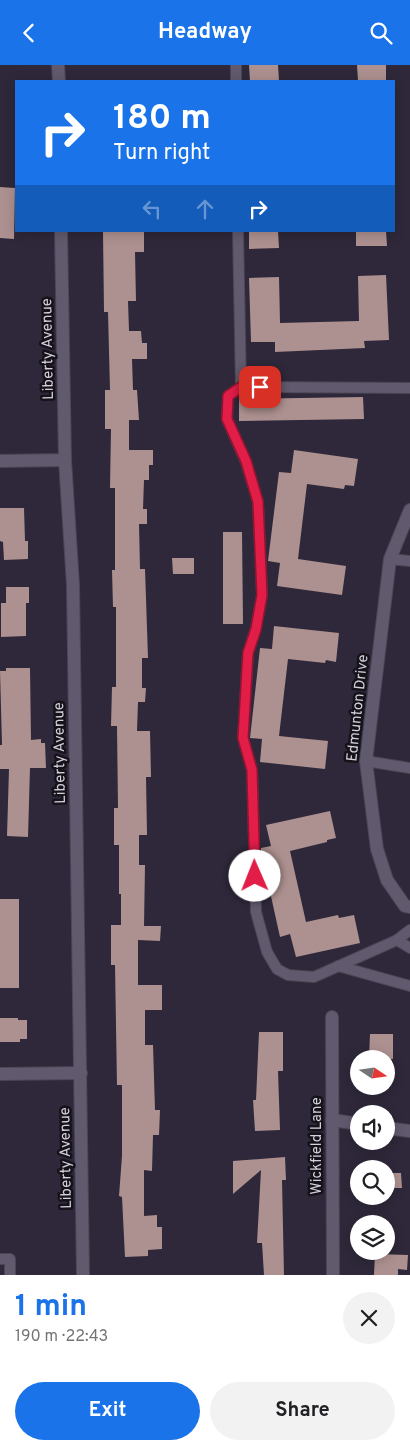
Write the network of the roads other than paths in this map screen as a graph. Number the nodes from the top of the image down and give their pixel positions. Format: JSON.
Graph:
{"nodes":[{"id":1,"x":58,"y":65,"type":"edge"},
{"id":2,"x":236,"y":65,"type":"edge"},
{"id":3,"x":59,"y":80,"type":"edge"},
{"id":4,"x":236,"y":80,"type":"edge"},
{"id":5,"x":61,"y":232,"type":"edge"},
{"id":6,"x":238,"y":232,"type":"edge"},
{"id":7,"x":241,"y":387,"type":"junction"},
{"id":8,"x":410,"y":388,"type":"edge"},
{"id":9,"x":65,"y":460,"type":"junction"},
{"id":10,"x":0,"y":461,"type":"edge"},
{"id":11,"x":410,"y":510,"type":"edge"},
{"id":12,"x":390,"y":559,"type":"junction"},
{"id":13,"x":410,"y":561,"type":"edge"},
{"id":14,"x":366,"y":761,"type":"junction"},
{"id":15,"x":410,"y":768,"type":"edge"},
{"id":16,"x":408,"y":907,"type":"edge"},
{"id":17,"x":410,"y":930,"type":"edge"},
{"id":18,"x":398,"y":940,"type":"junction"},
{"id":19,"x":410,"y":948,"type":"edge"},
{"id":20,"x":338,"y":966,"type":"junction"},
{"id":21,"x":410,"y":986,"type":"edge"},
{"id":22,"x":332,"y":1017,"type":"dead end"},
{"id":23,"x":81,"y":1073,"type":"junction"},
{"id":24,"x":0,"y":1074,"type":"edge"},
{"id":25,"x":332,"y":1120,"type":"junction"},
{"id":26,"x":350,"y":1123,"type":"edge"},
{"id":27,"x":395,"y":1129,"type":"edge"},
{"id":28,"x":410,"y":1131,"type":"edge"},
{"id":29,"x":0,"y":1259,"type":"edge"},
{"id":30,"x":10,"y":1275,"type":"edge"},
{"id":31,"x":83,"y":1275,"type":"edge"},
{"id":32,"x":334,"y":1275,"type":"edge"}],
"edges":[{"from":1,"to":3,"type":"street"},
{"from":2,"to":4,"type":"lane"},
{"from":5,"to":9,"type":"street","name":"Liberty Avenue"},
{"from":6,"to":7,"type":"lane"},
{"from":7,"to":8,"type":"lane"},
{"from":7,"to":20,"type":"lane"},
{"from":9,"to":10,"type":"street"},
{"from":9,"to":23,"type":"street","name":"Liberty Avenue"},
{"from":11,"to":12,"type":"street","name":"Edmunton Drive"},
{"from":12,"to":13,"type":"lane"},
{"from":12,"to":14,"type":"street","name":"Edmunton Drive"},
{"from":14,"to":15,"type":"lane"},
{"from":14,"to":16,"type":"street","name":"Edmunton Drive"},
{"from":17,"to":18,"type":"lane"},
{"from":18,"to":19,"type":"lane"},
{"from":18,"to":20,"type":"lane"},
{"from":20,"to":21,"type":"lane"},
{"from":22,"to":25,"type":"street","name":"Wickfield Lane"},
{"from":23,"to":24,"type":"street"},
{"from":23,"to":31,"type":"street","name":"Liberty Avenue"},
{"from":25,"to":26,"type":"street"},
{"from":25,"to":32,"type":"street","name":"Wickfield Lane"},
{"from":27,"to":28,"type":"street"},
{"from":29,"to":30,"type":"lane"}]}
